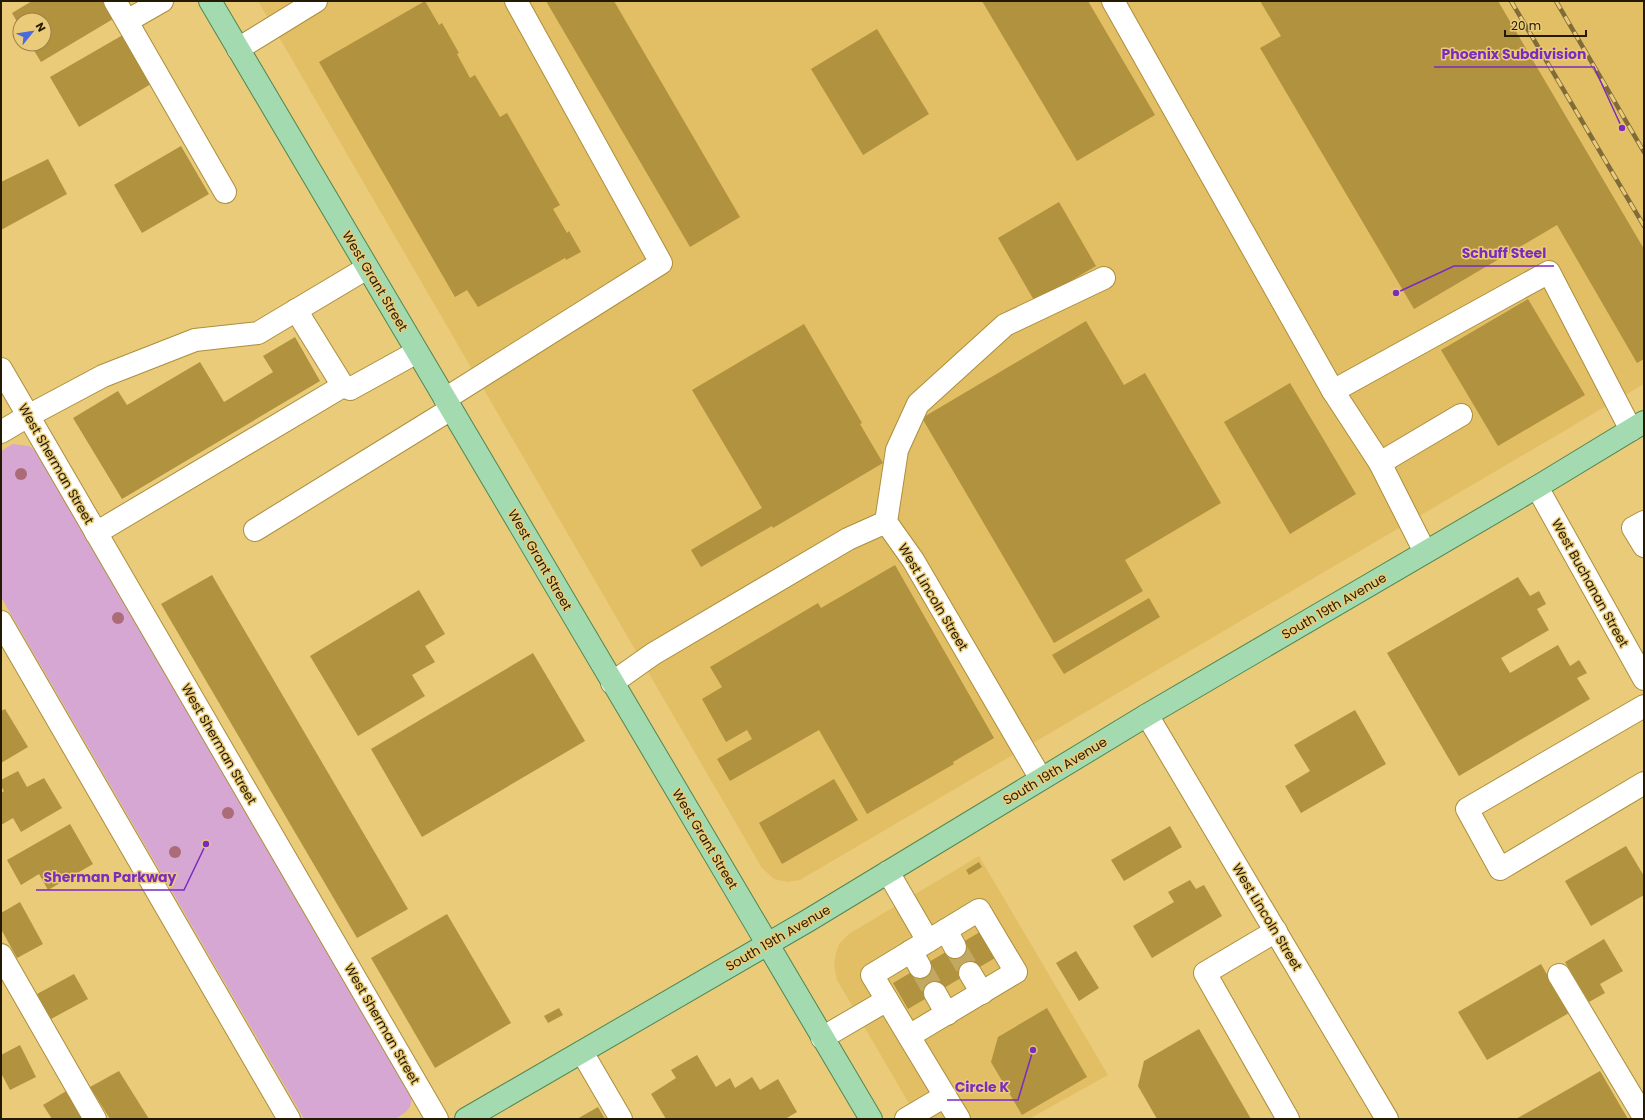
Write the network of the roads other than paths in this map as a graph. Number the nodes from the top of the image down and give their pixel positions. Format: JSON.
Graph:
{"nodes":[{"id":1,"x":115,"y":1,"type":"edge"},
{"id":2,"x":162,"y":1,"type":"edge"},
{"id":3,"x":210,"y":1,"type":"edge"},
{"id":4,"x":316,"y":1,"type":"edge"},
{"id":5,"x":516,"y":1,"type":"edge"},
{"id":6,"x":1113,"y":1,"type":"edge"},
{"id":7,"x":127,"y":21,"type":"junction"},
{"id":8,"x":238,"y":49,"type":"junction"},
{"id":9,"x":225,"y":192,"type":"dead end"},
{"id":10,"x":367,"y":268,"type":"junction"},
{"id":11,"x":1104,"y":278,"type":"dead end"},
{"id":12,"x":296,"y":310,"type":"junction"},
{"id":13,"x":417,"y":352,"type":"junction"},
{"id":14,"x":1,"y":369,"type":"edge"},
{"id":15,"x":343,"y":386,"type":"junction"},
{"id":16,"x":1333,"y":392,"type":"junction"},
{"id":17,"x":448,"y":404,"type":"junction"},
{"id":18,"x":1461,"y":415,"type":"dead end"},
{"id":19,"x":28,"y":416,"type":"junction"},
{"id":20,"x":1638,"y":426,"type":"edge"},
{"id":21,"x":1,"y":432,"type":"edge"},
{"id":22,"x":1380,"y":463,"type":"junction"},
{"id":23,"x":1537,"y":487,"type":"junction"},
{"id":24,"x":886,"y":522,"type":"junction"},
{"id":25,"x":1644,"y":522,"type":"edge"},
{"id":26,"x":255,"y":530,"type":"dead end"},
{"id":27,"x":96,"y":533,"type":"junction"},
{"id":28,"x":1644,"y":546,"type":"edge"},
{"id":29,"x":1425,"y":552,"type":"junction"},
{"id":30,"x":1,"y":622,"type":"edge"},
{"id":31,"x":1644,"y":679,"type":"edge"},
{"id":32,"x":612,"y":683,"type":"junction"},
{"id":33,"x":1644,"y":706,"type":"edge"},
{"id":34,"x":1147,"y":715,"type":"junction"},
{"id":35,"x":1041,"y":779,"type":"junction"},
{"id":36,"x":1644,"y":783,"type":"edge"},
{"id":37,"x":888,"y":872,"type":"junction"},
{"id":38,"x":1276,"y":931,"type":"junction"},
{"id":39,"x":767,"y":944,"type":"junction"},
{"id":40,"x":932,"y":947,"type":"junction"},
{"id":41,"x":1,"y":955,"type":"edge"},
{"id":42,"x":970,"y":973,"type":"tunnel mouth"},
{"id":43,"x":1559,"y":975,"type":"dead end"},
{"id":44,"x":935,"y":993,"type":"tunnel mouth"},
{"id":45,"x":982,"y":993,"type":"junction"},
{"id":46,"x":887,"y":1000,"type":"junction"},
{"id":47,"x":947,"y":1014,"type":"junction"},
{"id":48,"x":909,"y":1036,"type":"junction"},
{"id":49,"x":822,"y":1038,"type":"junction"},
{"id":50,"x":582,"y":1052,"type":"junction"},
{"id":51,"x":945,"y":1096,"type":"junction"},
{"id":52,"x":1644,"y":1117,"type":"edge"},
{"id":53,"x":95,"y":1119,"type":"edge"},
{"id":54,"x":289,"y":1119,"type":"edge"},
{"id":55,"x":437,"y":1119,"type":"edge"},
{"id":56,"x":466,"y":1119,"type":"edge"},
{"id":57,"x":621,"y":1119,"type":"edge"},
{"id":58,"x":871,"y":1119,"type":"edge"},
{"id":59,"x":906,"y":1119,"type":"edge"},
{"id":60,"x":959,"y":1119,"type":"edge"},
{"id":61,"x":1288,"y":1119,"type":"edge"},
{"id":62,"x":1387,"y":1119,"type":"edge"}],
"edges":[{"from":1,"to":7,"type":"street"},
{"from":2,"to":7,"type":"street"},
{"from":3,"to":8,"type":"main road","name":"West Grant Street"},
{"from":4,"to":8,"type":"street"},
{"from":5,"to":17,"type":"street"},
{"from":6,"to":16,"type":"street"},
{"from":7,"to":9,"type":"street"},
{"from":8,"to":10,"type":"main road","name":"West Grant Street"},
{"from":10,"to":12,"type":"street"},
{"from":10,"to":13,"type":"main road","name":"West Grant Street"},
{"from":11,"to":24,"type":"street"},
{"from":12,"to":15,"type":"street"},
{"from":12,"to":19,"type":"street"},
{"from":13,"to":15,"type":"street"},
{"from":13,"to":17,"type":"main road","name":"West Grant Street"},
{"from":14,"to":19,"type":"street","name":"West Sherman Street"},
{"from":15,"to":27,"type":"street"},
{"from":16,"to":20,"type":"street"},
{"from":16,"to":22,"type":"street"},
{"from":17,"to":26,"type":"street"},
{"from":17,"to":32,"type":"main road","name":"West Grant Street"},
{"from":18,"to":22,"type":"street"},
{"from":19,"to":21,"type":"street"},
{"from":19,"to":27,"type":"street","name":"West Sherman Street"},
{"from":20,"to":23,"type":"main road","name":"South 19th Avenue"},
{"from":22,"to":29,"type":"street"},
{"from":23,"to":29,"type":"main road","name":"South 19th Avenue"},
{"from":23,"to":31,"type":"street","name":"West Buchanan Street"},
{"from":24,"to":32,"type":"street"},
{"from":24,"to":35,"type":"street","name":"West Lincoln Street"},
{"from":25,"to":28,"type":"street"},
{"from":27,"to":55,"type":"street","name":"West Sherman Street"},
{"from":29,"to":34,"type":"main road","name":"South 19th Avenue"},
{"from":30,"to":54,"type":"street"},
{"from":32,"to":39,"type":"main road","name":"West Grant Street"},
{"from":33,"to":36,"type":"street"},
{"from":34,"to":35,"type":"main road","name":"South 19th Avenue"},
{"from":34,"to":38,"type":"street","name":"West Lincoln Street"},
{"from":35,"to":37,"type":"main road","name":"South 19th Avenue"},
{"from":37,"to":39,"type":"main road","name":"South 19th Avenue"},
{"from":37,"to":40,"type":"street"},
{"from":38,"to":61,"type":"street"},
{"from":38,"to":62,"type":"street","name":"West Lincoln Street"},
{"from":39,"to":49,"type":"main road","name":"West Grant Street"},
{"from":39,"to":50,"type":"main road","name":"South 19th Avenue"},
{"from":40,"to":45,"type":"street"},
{"from":40,"to":46,"type":"street"},
{"from":41,"to":53,"type":"street"},
{"from":42,"to":45,"type":"street"},
{"from":43,"to":52,"type":"street"},
{"from":44,"to":47,"type":"street"},
{"from":45,"to":47,"type":"street"},
{"from":46,"to":48,"type":"street"},
{"from":46,"to":49,"type":"street"},
{"from":47,"to":48,"type":"street"},
{"from":48,"to":51,"type":"street"},
{"from":49,"to":58,"type":"main road","name":"West Grant Street"},
{"from":50,"to":56,"type":"main road","name":"South 19th Avenue"},
{"from":50,"to":57,"type":"street"},
{"from":51,"to":59,"type":"street"},
{"from":51,"to":60,"type":"street"}]}
